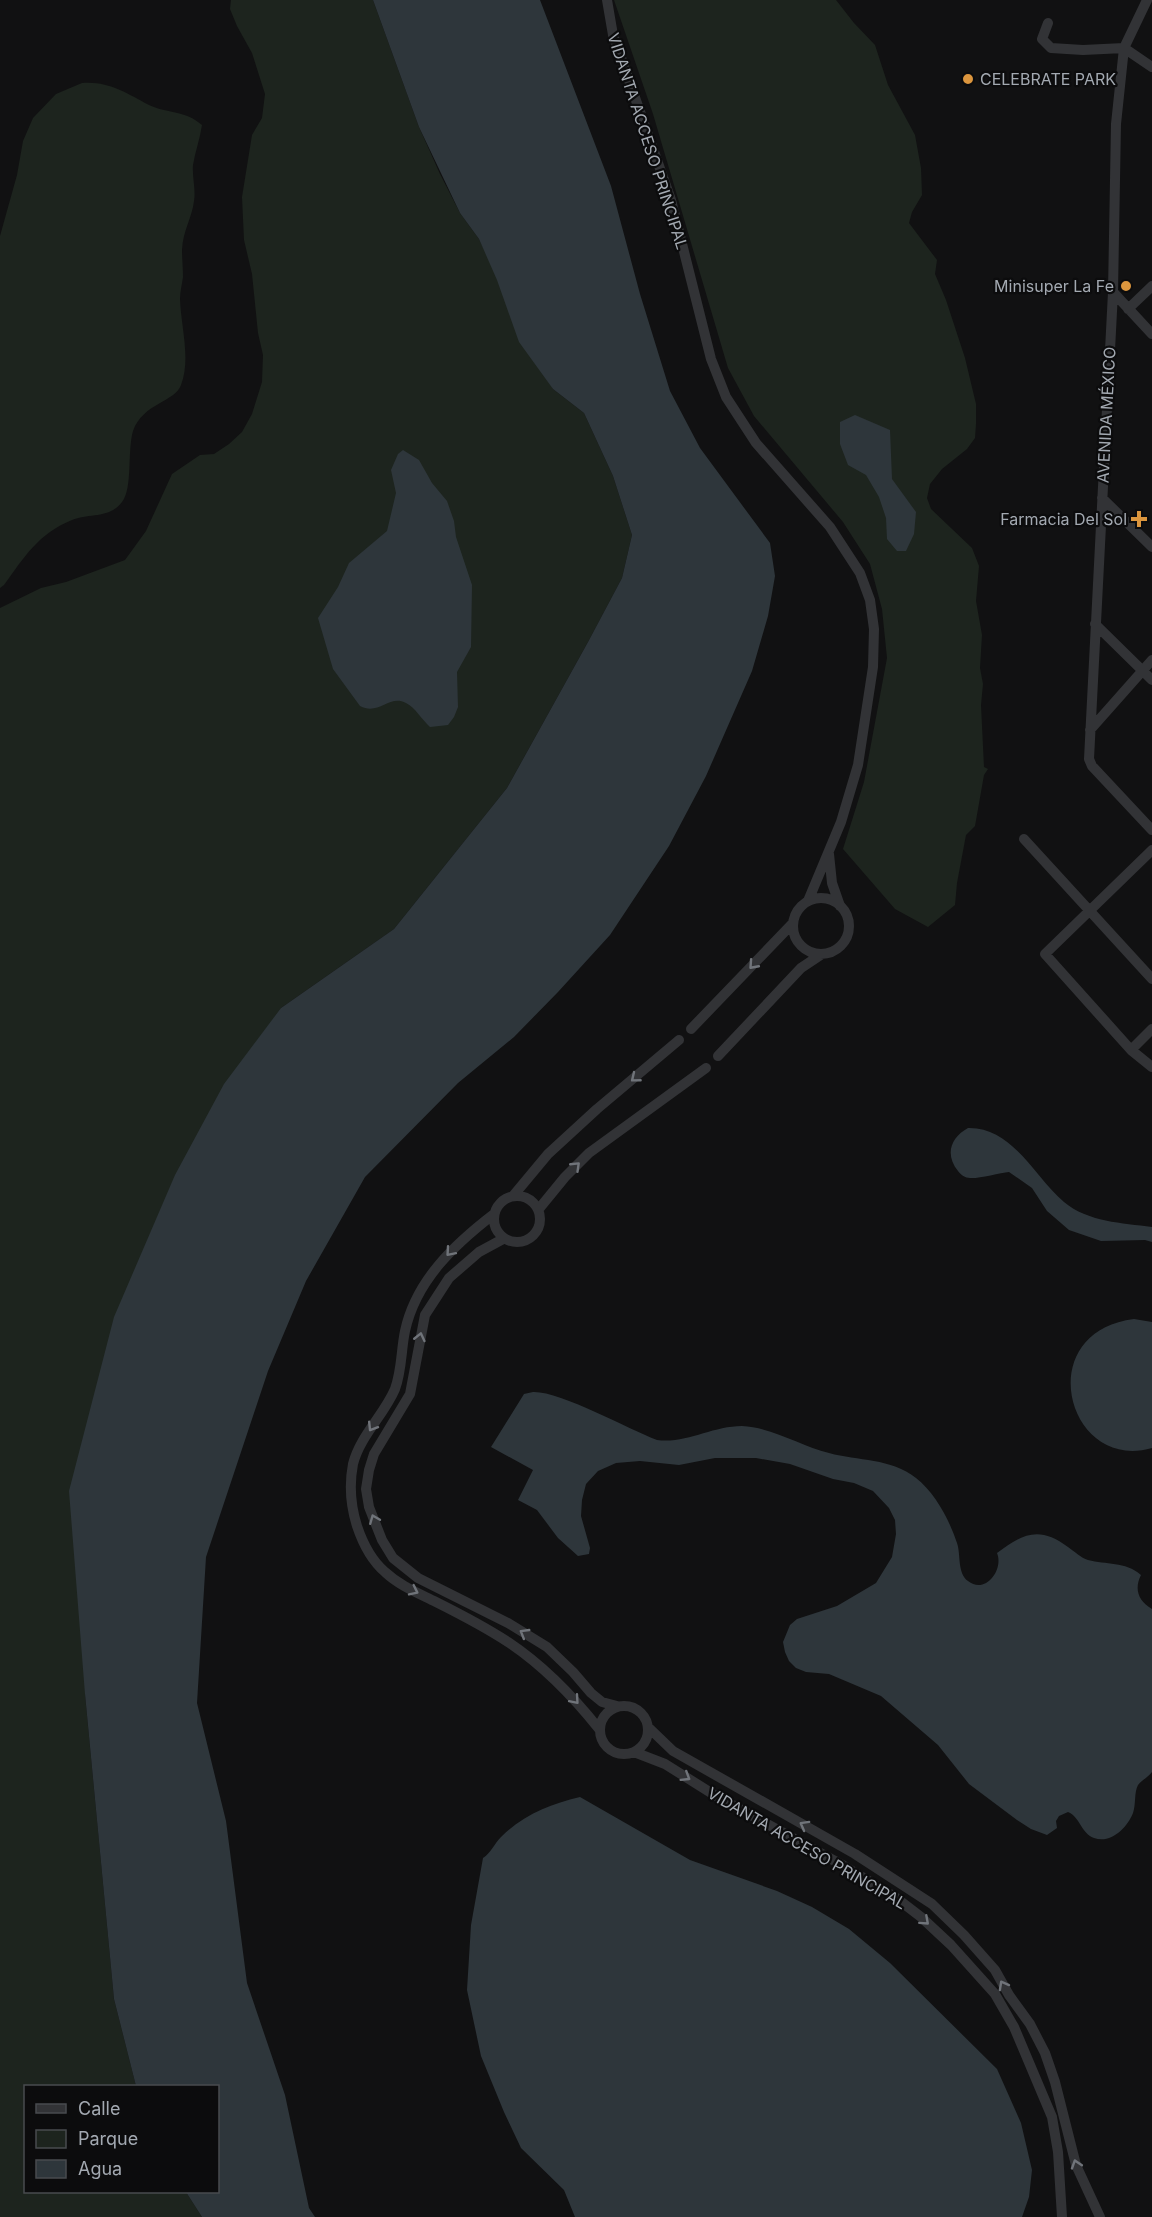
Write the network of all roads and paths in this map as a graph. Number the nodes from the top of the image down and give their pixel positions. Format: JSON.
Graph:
{"nodes":[{"id":1,"x":606,"y":0,"type":"edge"},
{"id":2,"x":1147,"y":0,"type":"edge"},
{"id":3,"x":1048,"y":23,"type":"dead end"},
{"id":4,"x":1124,"y":48,"type":"junction"},
{"id":5,"x":1152,"y":67,"type":"edge"},
{"id":6,"x":1152,"y":286,"type":"edge"},
{"id":7,"x":1113,"y":292,"type":"junction"},
{"id":8,"x":1128,"y":309,"type":"junction"},
{"id":9,"x":1152,"y":334,"type":"edge"},
{"id":10,"x":1102,"y":498,"type":"junction"},
{"id":11,"x":1152,"y":547,"type":"edge"},
{"id":12,"x":1095,"y":624,"type":"junction"},
{"id":13,"x":1152,"y":660,"type":"edge"},
{"id":14,"x":1143,"y":670,"type":"junction"},
{"id":15,"x":1152,"y":680,"type":"edge"},
{"id":16,"x":1090,"y":730,"type":"junction"},
{"id":17,"x":1152,"y":830,"type":"edge"},
{"id":18,"x":1024,"y":839,"type":"dead end"},
{"id":19,"x":1152,"y":850,"type":"edge"},
{"id":20,"x":830,"y":854,"type":"junction"},
{"id":21,"x":808,"y":901,"type":"junction"},
{"id":22,"x":840,"y":906,"type":"junction"},
{"id":23,"x":1089,"y":910,"type":"junction"},
{"id":24,"x":793,"y":923,"type":"junction"},
{"id":25,"x":822,"y":954,"type":"junction"},
{"id":26,"x":1152,"y":980,"type":"edge"},
{"id":27,"x":691,"y":1029,"type":"dead end"},
{"id":28,"x":1152,"y":1029,"type":"edge"},
{"id":29,"x":679,"y":1040,"type":"dead end"},
{"id":30,"x":1131,"y":1050,"type":"junction"},
{"id":31,"x":718,"y":1056,"type":"dead end"},
{"id":32,"x":1152,"y":1067,"type":"edge"},
{"id":33,"x":706,"y":1068,"type":"dead end"},
{"id":34,"x":513,"y":1196,"type":"junction"},
{"id":35,"x":538,"y":1210,"type":"junction"},
{"id":36,"x":494,"y":1214,"type":"junction"},
{"id":37,"x":503,"y":1239,"type":"junction"},
{"id":38,"x":617,"y":1706,"type":"junction"},
{"id":39,"x":648,"y":1727,"type":"junction"},
{"id":40,"x":599,"y":1729,"type":"junction"},
{"id":41,"x":634,"y":1752,"type":"junction"},
{"id":42,"x":1062,"y":2217,"type":"edge"},
{"id":43,"x":1100,"y":2217,"type":"edge"}],
"edges":[{"from":1,"to":20,"type":"street","name":"VIDANTA ACCESO PRINCIPAL"},
{"from":2,"to":4,"type":"street","name":"AVENIDA MÉXICO"},
{"from":3,"to":4,"type":"street"},
{"from":4,"to":5,"type":"street"},
{"from":4,"to":7,"type":"street","name":"AVENIDA MÉXICO"},
{"from":6,"to":8,"type":"street"},
{"from":7,"to":8,"type":"street"},
{"from":7,"to":10,"type":"street","name":"AVENIDA MÉXICO"},
{"from":8,"to":9,"type":"street"},
{"from":10,"to":11,"type":"street"},
{"from":10,"to":12,"type":"street","name":"AVENIDA MÉXICO"},
{"from":12,"to":14,"type":"street"},
{"from":12,"to":16,"type":"street","name":"AVENIDA MÉXICO"},
{"from":13,"to":14,"type":"street"},
{"from":14,"to":15,"type":"street"},
{"from":14,"to":16,"type":"street"},
{"from":16,"to":17,"type":"street","name":"AVENIDA MÉXICO"},
{"from":18,"to":23,"type":"street"},
{"from":19,"to":23,"type":"street"},
{"from":20,"to":21,"type":"street","name":"VIDANTA ACCESO PRINCIPAL"},
{"from":20,"to":22,"type":"street"},
{"from":21,"to":22,"type":"street"},
{"from":21,"to":24,"type":"street"},
{"from":22,"to":25,"type":"street"},
{"from":23,"to":26,"type":"street"},
{"from":23,"to":30,"type":"street"},
{"from":24,"to":25,"type":"street"},
{"from":24,"to":27,"type":"street","one_way":true},
{"from":25,"to":31,"type":"street"},
{"from":28,"to":30,"type":"street"},
{"from":29,"to":34,"type":"street","name":"VIDANTA ACCESO PRINCIPAL","one_way":true},
{"from":30,"to":32,"type":"street"},
{"from":35,"to":33,"type":"street","one_way":true},
{"from":34,"to":35,"type":"street"},
{"from":34,"to":36,"type":"street","name":"VIDANTA ACCESO PRINCIPAL"},
{"from":35,"to":37,"type":"street"},
{"from":36,"to":37,"type":"street"},
{"from":36,"to":40,"type":"street","name":"VIDANTA ACCESO PRINCIPAL","one_way":true},
{"from":38,"to":37,"type":"street","one_way":true},
{"from":38,"to":39,"type":"street"},
{"from":38,"to":40,"type":"street"},
{"from":39,"to":41,"type":"street"},
{"from":43,"to":39,"type":"street","one_way":true},
{"from":40,"to":41,"type":"street","name":"VIDANTA ACCESO PRINCIPAL"},
{"from":41,"to":42,"type":"street","name":"VIDANTA ACCESO PRINCIPAL","one_way":true}]}
